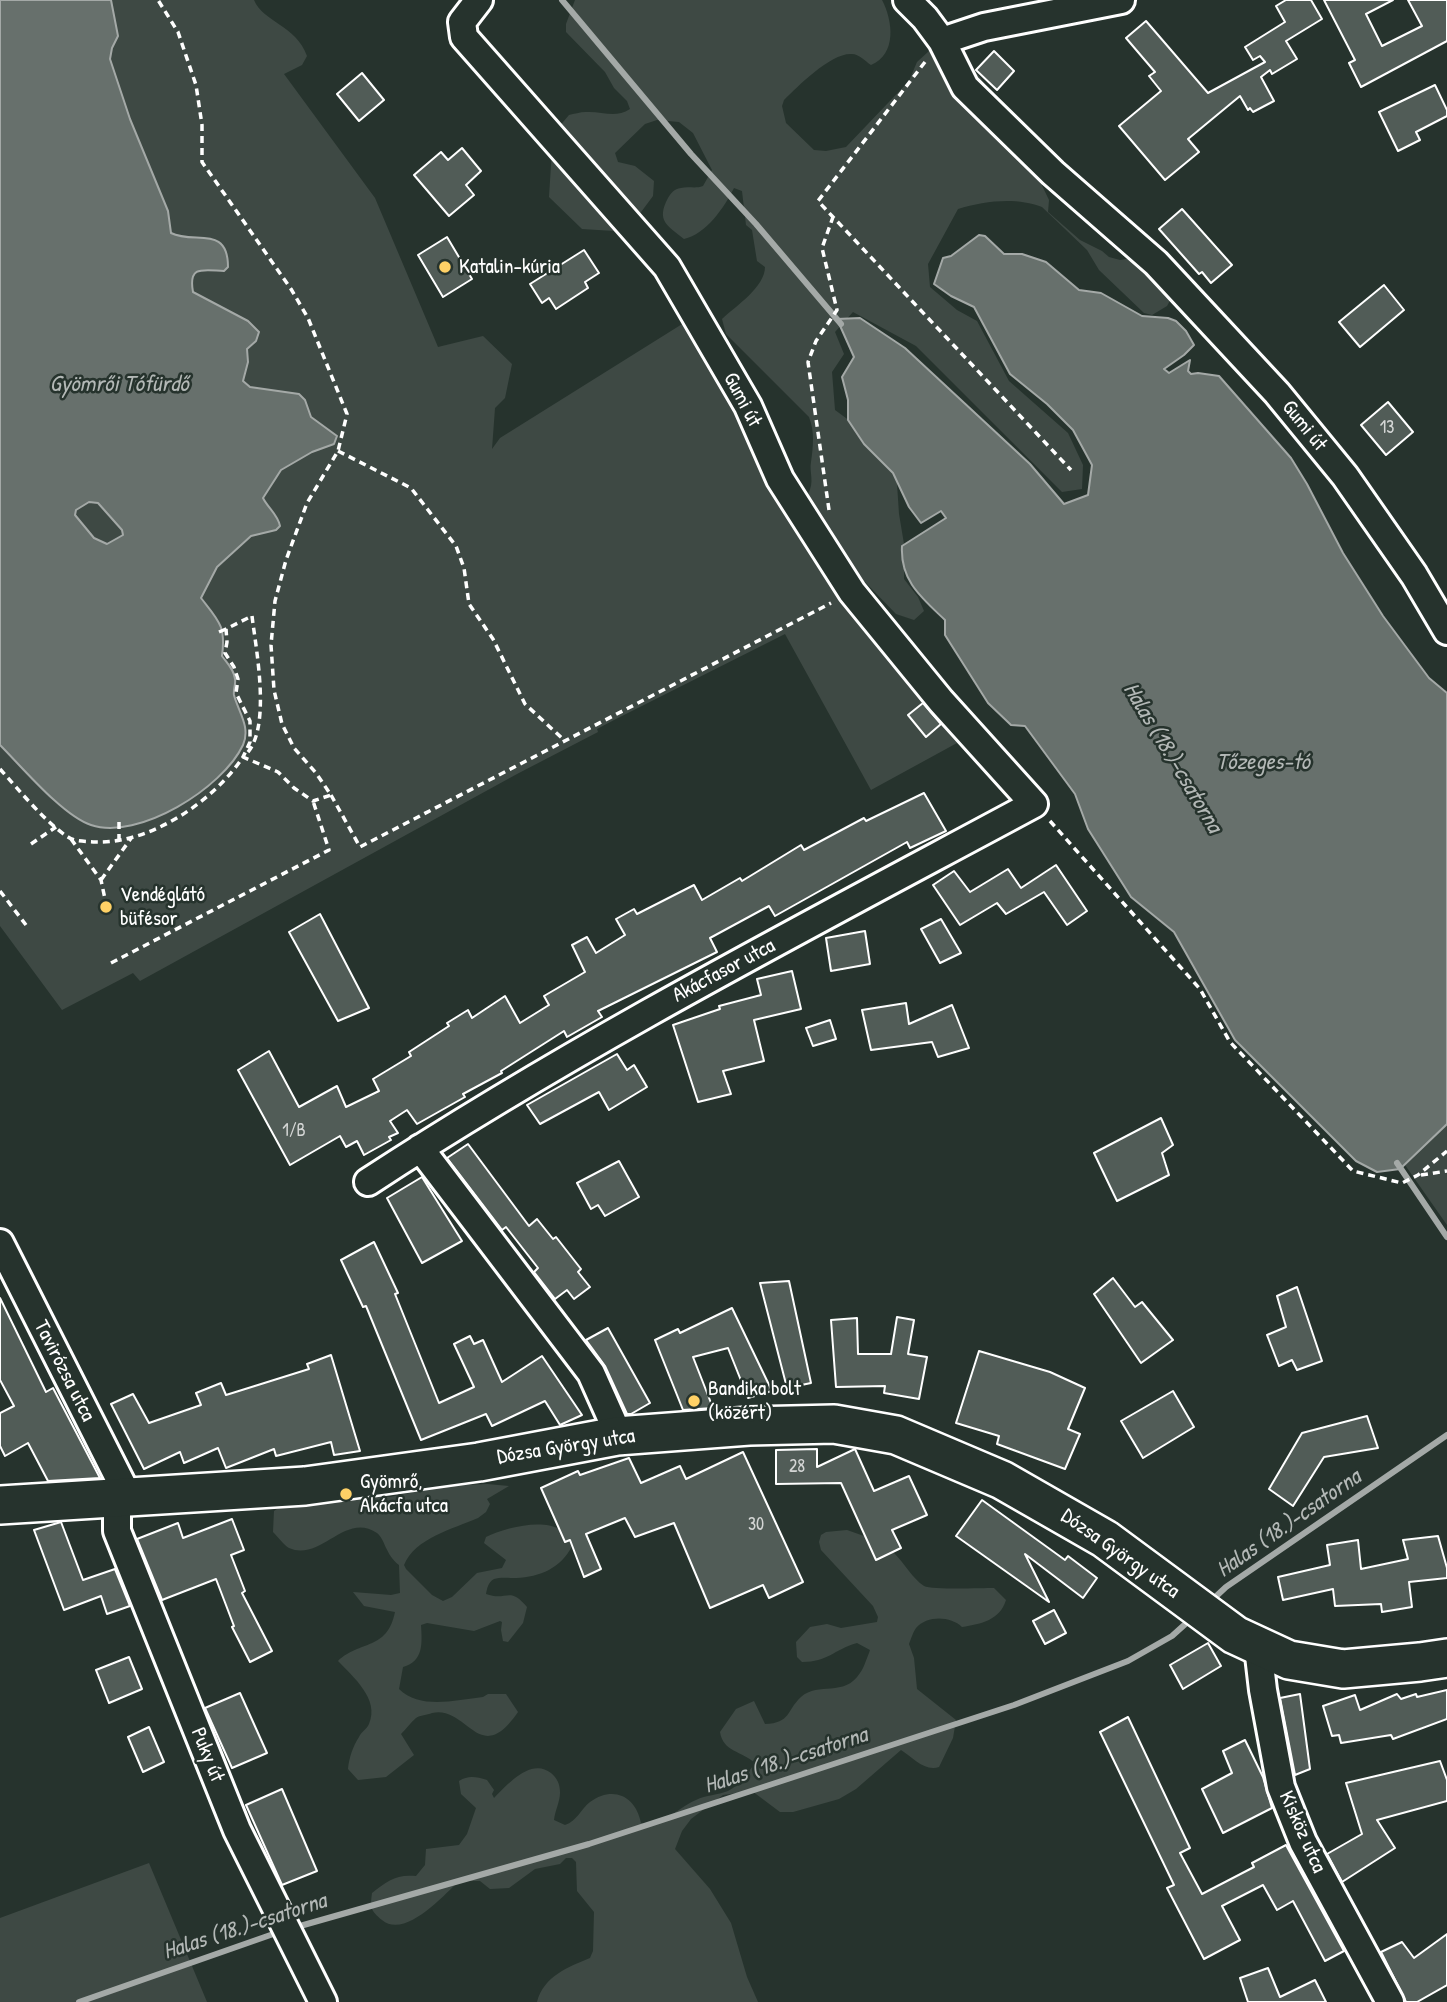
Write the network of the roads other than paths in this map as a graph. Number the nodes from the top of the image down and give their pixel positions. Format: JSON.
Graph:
{"nodes":[{"id":1,"x":479,"y":0,"type":"edge"},
{"id":2,"x":906,"y":0,"type":"edge"},
{"id":3,"x":1121,"y":0,"type":"edge"},
{"id":4,"x":942,"y":41,"type":"junction"},
{"id":5,"x":1447,"y":631,"type":"edge"},
{"id":6,"x":1034,"y":804,"type":"joint"},
{"id":7,"x":420,"y":1148,"type":"junction"},
{"id":8,"x":368,"y":1182,"type":"dead end"},
{"id":9,"x":0,"y":1243,"type":"edge"},
{"id":10,"x":617,"y":1436,"type":"junction"},
{"id":11,"x":123,"y":1499,"type":"junction"},
{"id":12,"x":0,"y":1505,"type":"edge"},
{"id":13,"x":1246,"y":1641,"type":"junction"},
{"id":14,"x":1447,"y":1658,"type":"edge"},
{"id":15,"x":323,"y":2002,"type":"edge"},
{"id":16,"x":1390,"y":2002,"type":"edge"}],
"edges":[{"from":1,"to":6,"type":"street","name":"Gumi út"},
{"from":2,"to":4,"type":"street","name":"Gumi út"},
{"from":3,"to":4,"type":"street"},
{"from":4,"to":5,"type":"street","name":"Gumi út"},
{"from":6,"to":7,"type":"street","name":"Akácfasor utca"},
{"from":7,"to":8,"type":"street","name":"Akácfasor utca"},
{"from":7,"to":10,"type":"street"},
{"from":9,"to":11,"type":"street","name":"Tavirózsa utca"},
{"from":10,"to":11,"type":"main road","name":"Dózsa György utca"},
{"from":10,"to":13,"type":"main road","name":"Dózsa György utca"},
{"from":11,"to":12,"type":"main road","name":"Dózsa György utca"},
{"from":11,"to":15,"type":"street","name":"Puky út"},
{"from":13,"to":14,"type":"main road","name":"Dózsa György utca"},
{"from":13,"to":16,"type":"street","name":"Kisköz utca"}]}
